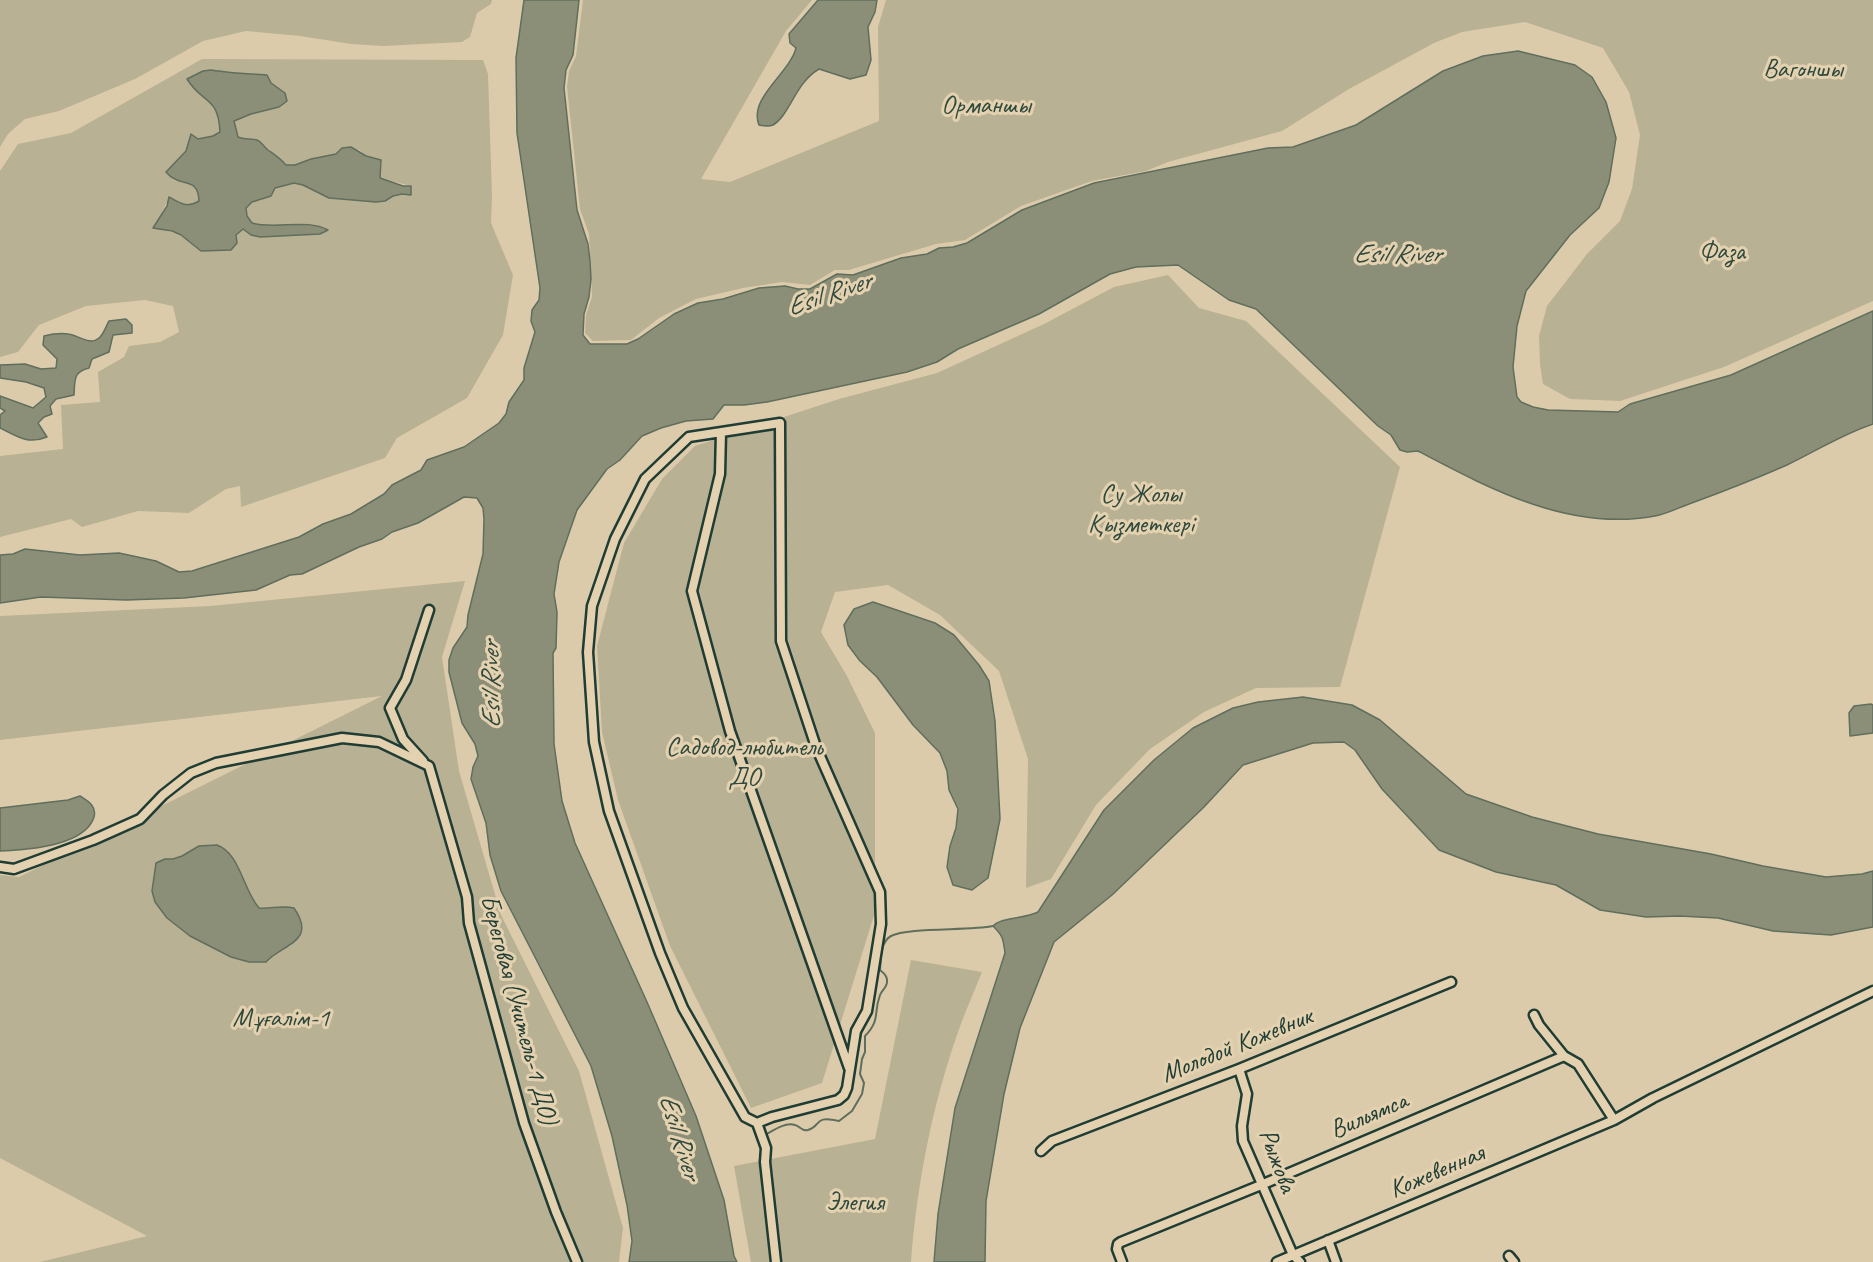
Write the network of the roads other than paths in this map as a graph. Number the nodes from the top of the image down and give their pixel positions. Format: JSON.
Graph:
{"nodes":[{"id":1,"x":721,"y":432,"type":"junction"},
{"id":2,"x":429,"y":610,"type":"dead end"},
{"id":3,"x":427,"y":765,"type":"junction"},
{"id":4,"x":0,"y":867,"type":"edge"},
{"id":5,"x":1452,"y":982,"type":"dead end"},
{"id":6,"x":1873,"y":991,"type":"edge"},
{"id":7,"x":1534,"y":1015,"type":"dead end"},
{"id":8,"x":1564,"y":1056,"type":"junction"},
{"id":9,"x":849,"y":1068,"type":"junction"},
{"id":10,"x":1239,"y":1069,"type":"junction"},
{"id":11,"x":1614,"y":1120,"type":"junction"},
{"id":12,"x":757,"y":1123,"type":"junction"},
{"id":13,"x":1041,"y":1151,"type":"dead end"},
{"id":14,"x":1261,"y":1185,"type":"junction"},
{"id":15,"x":1328,"y":1240,"type":"junction"},
{"id":16,"x":1296,"y":1258,"type":"edge"},
{"id":17,"x":577,"y":1262,"type":"edge"},
{"id":18,"x":776,"y":1262,"type":"edge"},
{"id":19,"x":1122,"y":1262,"type":"edge"},
{"id":20,"x":1277,"y":1262,"type":"edge"},
{"id":21,"x":1336,"y":1262,"type":"edge"}],
"edges":[{"from":1,"to":9,"type":"street"},
{"from":1,"to":9,"type":"street"},
{"from":1,"to":12,"type":"street"},
{"from":2,"to":3,"type":"street"},
{"from":3,"to":4,"type":"street"},
{"from":3,"to":17,"type":"street","name":"Береговая (Учитель-1 ДО)"},
{"from":5,"to":10,"type":"street","name":"Молодой Кожевник"},
{"from":6,"to":11,"type":"street","name":"Кожевенная"},
{"from":7,"to":8,"type":"street"},
{"from":8,"to":11,"type":"street"},
{"from":8,"to":14,"type":"street","name":"Вильямса"},
{"from":9,"to":12,"type":"street"},
{"from":10,"to":13,"type":"street","name":"Молодой Кожевник"},
{"from":10,"to":14,"type":"street","name":"Рыжова"},
{"from":11,"to":15,"type":"street","name":"Кожевенная"},
{"from":12,"to":18,"type":"street"},
{"from":14,"to":16,"type":"street","name":"Рыжова"},
{"from":14,"to":19,"type":"street","name":"Вильямса"},
{"from":15,"to":16,"type":"street","name":"Кожевенная"},
{"from":15,"to":21,"type":"street"},
{"from":16,"to":20,"type":"street","name":"Кожевенная"}]}
